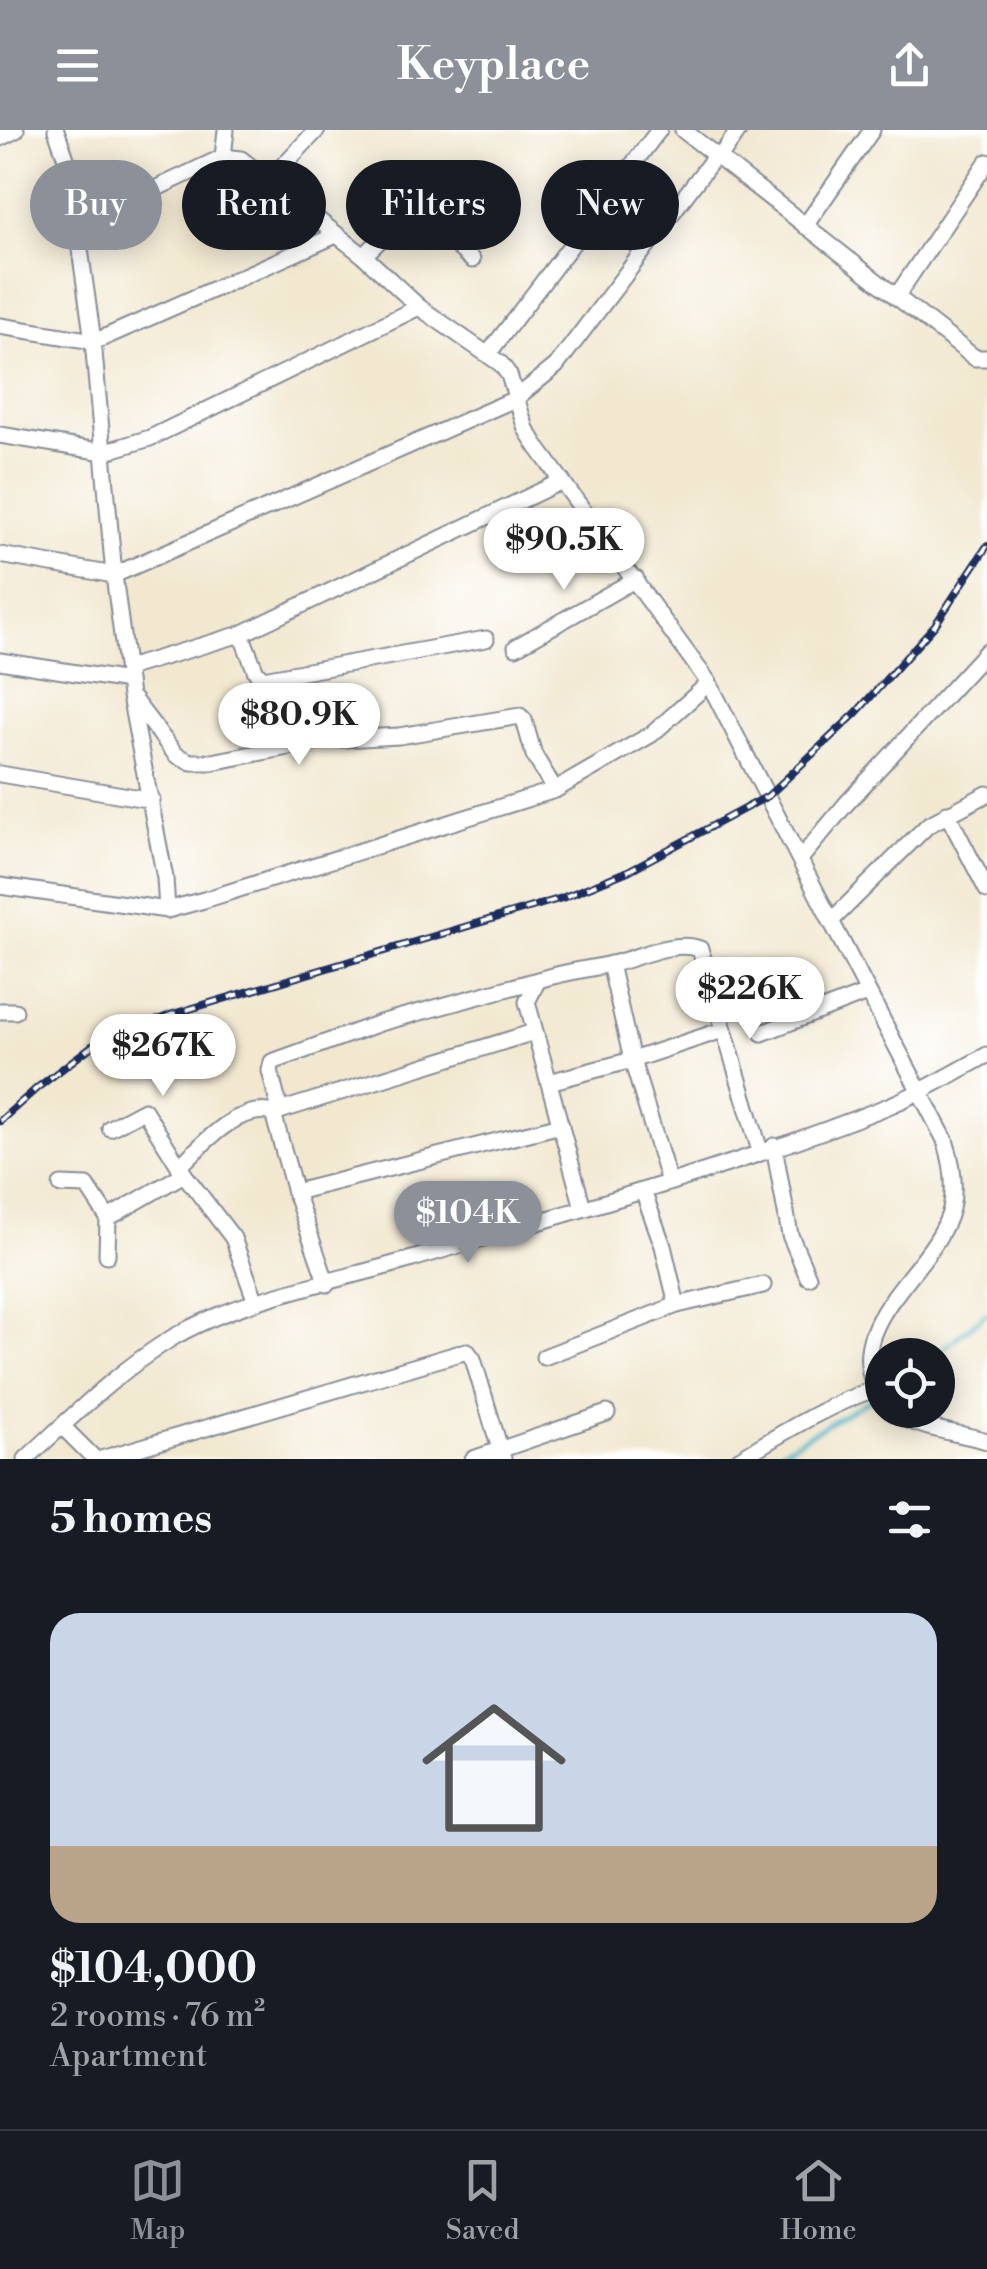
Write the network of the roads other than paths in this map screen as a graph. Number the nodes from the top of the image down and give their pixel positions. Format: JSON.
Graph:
{"nodes":[{"id":1,"x":16,"y":130,"type":"edge"},
{"id":2,"x":56,"y":130,"type":"edge"},
{"id":3,"x":226,"y":130,"type":"edge"},
{"id":4,"x":317,"y":130,"type":"edge"},
{"id":5,"x":659,"y":130,"type":"edge"},
{"id":6,"x":683,"y":130,"type":"edge"},
{"id":7,"x":739,"y":130,"type":"edge"},
{"id":8,"x":872,"y":130,"type":"edge"},
{"id":9,"x":0,"y":138,"type":"edge"},
{"id":10,"x":718,"y":156,"type":"junction"},
{"id":11,"x":223,"y":157,"type":"junction"},
{"id":12,"x":67,"y":160,"type":"edge"},
{"id":13,"x":242,"y":160,"type":"edge"},
{"id":14,"x":288,"y":160,"type":"edge"},
{"id":15,"x":987,"y":162,"type":"edge"},
{"id":16,"x":162,"y":186,"type":"edge"},
{"id":17,"x":805,"y":226,"type":"junction"},
{"id":18,"x":326,"y":229,"type":"edge"},
{"id":19,"x":334,"y":236,"type":"junction"},
{"id":20,"x":80,"y":250,"type":"edge"},
{"id":21,"x":364,"y":256,"type":"junction"},
{"id":22,"x":472,"y":260,"type":"dead end"},
{"id":23,"x":896,"y":297,"type":"junction"},
{"id":24,"x":419,"y":306,"type":"junction"},
{"id":25,"x":0,"y":326,"type":"edge"},
{"id":26,"x":93,"y":341,"type":"junction"},
{"id":27,"x":488,"y":354,"type":"junction"},
{"id":28,"x":987,"y":358,"type":"edge"},
{"id":29,"x":515,"y":399,"type":"junction"},
{"id":30,"x":0,"y":435,"type":"edge"},
{"id":31,"x":104,"y":452,"type":"junction"},
{"id":32,"x":562,"y":481,"type":"junction"},
{"id":33,"x":0,"y":554,"type":"edge"},
{"id":34,"x":114,"y":575,"type":"junction"},
{"id":35,"x":636,"y":578,"type":"junction"},
{"id":36,"x":241,"y":634,"type":"junction"},
{"id":37,"x":486,"y":638,"type":"dead end"},
{"id":38,"x":516,"y":648,"type":"dead end"},
{"id":39,"x":987,"y":650,"type":"edge"},
{"id":40,"x":0,"y":661,"type":"edge"},
{"id":41,"x":128,"y":682,"type":"junction"},
{"id":42,"x":708,"y":682,"type":"junction"},
{"id":43,"x":0,"y":774,"type":"edge"},
{"id":44,"x":555,"y":790,"type":"junction"},
{"id":45,"x":987,"y":794,"type":"edge"},
{"id":46,"x":152,"y":800,"type":"junction"},
{"id":47,"x":948,"y":813,"type":"junction"},
{"id":48,"x":801,"y":858,"type":"junction"},
{"id":49,"x":0,"y":886,"type":"edge"},
{"id":50,"x":987,"y":890,"type":"edge"},
{"id":51,"x":167,"y":910,"type":"junction"},
{"id":52,"x":831,"y":922,"type":"junction"},
{"id":53,"x":610,"y":964,"type":"junction"},
{"id":54,"x":538,"y":980,"type":"junction"},
{"id":55,"x":867,"y":993,"type":"junction"},
{"id":56,"x":723,"y":1030,"type":"junction"},
{"id":57,"x":534,"y":1032,"type":"junction"},
{"id":58,"x":762,"y":1033,"type":"dead end"},
{"id":59,"x":987,"y":1055,"type":"edge"},
{"id":60,"x":632,"y":1060,"type":"junction"},
{"id":61,"x":549,"y":1082,"type":"junction"},
{"id":62,"x":918,"y":1092,"type":"junction"},
{"id":63,"x":277,"y":1112,"type":"junction"},
{"id":64,"x":560,"y":1125,"type":"junction"},
{"id":65,"x":110,"y":1128,"type":"dead end"},
{"id":66,"x":767,"y":1149,"type":"junction"},
{"id":67,"x":181,"y":1171,"type":"junction"},
{"id":68,"x":669,"y":1182,"type":"junction"},
{"id":69,"x":61,"y":1185,"type":"dead end"},
{"id":70,"x":643,"y":1191,"type":"junction"},
{"id":71,"x":295,"y":1192,"type":"junction"},
{"id":72,"x":582,"y":1208,"type":"junction"},
{"id":73,"x":108,"y":1218,"type":"junction"},
{"id":74,"x":107,"y":1255,"type":"dead end"},
{"id":75,"x":808,"y":1277,"type":"dead end"},
{"id":76,"x":328,"y":1284,"type":"junction"},
{"id":77,"x":763,"y":1284,"type":"dead end"},
{"id":78,"x":256,"y":1302,"type":"junction"},
{"id":79,"x":678,"y":1306,"type":"junction"},
{"id":80,"x":873,"y":1338,"type":"edge"},
{"id":81,"x":544,"y":1357,"type":"dead end"},
{"id":82,"x":865,"y":1396,"type":"edge"},
{"id":83,"x":607,"y":1413,"type":"dead end"},
{"id":84,"x":62,"y":1426,"type":"junction"},
{"id":85,"x":929,"y":1428,"type":"edge"},
{"id":86,"x":987,"y":1441,"type":"edge"},
{"id":87,"x":502,"y":1455,"type":"edge"},
{"id":88,"x":26,"y":1459,"type":"edge"},
{"id":89,"x":98,"y":1459,"type":"edge"},
{"id":90,"x":473,"y":1459,"type":"edge"},
{"id":91,"x":739,"y":1459,"type":"edge"}],
"edges":[{"from":1,"to":9,"type":"street"},
{"from":2,"to":12,"type":"street"},
{"from":3,"to":11,"type":"street"},
{"from":4,"to":14,"type":"street"},
{"from":5,"to":27,"type":"street"},
{"from":6,"to":10,"type":"street"},
{"from":7,"to":10,"type":"street"},
{"from":8,"to":17,"type":"street"},
{"from":10,"to":17,"type":"street"},
{"from":10,"to":29,"type":"street"},
{"from":11,"to":13,"type":"street"},
{"from":11,"to":16,"type":"street"},
{"from":15,"to":23,"type":"street"},
{"from":17,"to":23,"type":"street"},
{"from":18,"to":19,"type":"street"},
{"from":19,"to":21,"type":"street"},
{"from":19,"to":26,"type":"street"},
{"from":20,"to":26,"type":"street"},
{"from":21,"to":22,"type":"street"},
{"from":21,"to":24,"type":"street"},
{"from":23,"to":28,"type":"street"},
{"from":24,"to":27,"type":"street"},
{"from":24,"to":31,"type":"street"},
{"from":25,"to":26,"type":"street"},
{"from":26,"to":31,"type":"street"},
{"from":27,"to":29,"type":"street"},
{"from":29,"to":32,"type":"street"},
{"from":29,"to":34,"type":"street"},
{"from":30,"to":31,"type":"street"},
{"from":31,"to":34,"type":"street"},
{"from":32,"to":35,"type":"street"},
{"from":32,"to":36,"type":"street"},
{"from":33,"to":34,"type":"street"},
{"from":34,"to":41,"type":"street"},
{"from":35,"to":38,"type":"street"},
{"from":35,"to":42,"type":"street"},
{"from":36,"to":37,"type":"street"},
{"from":36,"to":41,"type":"street"},
{"from":39,"to":48,"type":"street"},
{"from":40,"to":41,"type":"street"},
{"from":41,"to":44,"type":"street"},
{"from":41,"to":46,"type":"street"},
{"from":42,"to":44,"type":"street"},
{"from":42,"to":48,"type":"street"},
{"from":43,"to":46,"type":"street"},
{"from":44,"to":51,"type":"street"},
{"from":45,"to":47,"type":"street"},
{"from":46,"to":51,"type":"street"},
{"from":47,"to":50,"type":"street"},
{"from":47,"to":52,"type":"street"},
{"from":48,"to":52,"type":"street"},
{"from":49,"to":51,"type":"street"},
{"from":52,"to":55,"type":"street"},
{"from":53,"to":54,"type":"street"},
{"from":53,"to":56,"type":"street"},
{"from":53,"to":60,"type":"street"},
{"from":54,"to":57,"type":"street"},
{"from":54,"to":63,"type":"street"},
{"from":55,"to":58,"type":"street"},
{"from":55,"to":62,"type":"street"},
{"from":56,"to":60,"type":"street"},
{"from":56,"to":66,"type":"street"},
{"from":57,"to":61,"type":"street"},
{"from":57,"to":63,"type":"street"},
{"from":59,"to":62,"type":"street"},
{"from":60,"to":61,"type":"street"},
{"from":60,"to":68,"type":"street"},
{"from":61,"to":64,"type":"street"},
{"from":62,"to":66,"type":"street"},
{"from":62,"to":80,"type":"street"},
{"from":63,"to":67,"type":"street"},
{"from":63,"to":71,"type":"street"},
{"from":64,"to":71,"type":"street"},
{"from":64,"to":72,"type":"street"},
{"from":65,"to":67,"type":"street"},
{"from":66,"to":68,"type":"street"},
{"from":66,"to":75,"type":"street"},
{"from":67,"to":73,"type":"street"},
{"from":67,"to":78,"type":"street"},
{"from":68,"to":70,"type":"street"},
{"from":69,"to":73,"type":"street"},
{"from":70,"to":72,"type":"street"},
{"from":70,"to":79,"type":"street"},
{"from":71,"to":76,"type":"street"},
{"from":72,"to":76,"type":"street"},
{"from":73,"to":74,"type":"street"},
{"from":76,"to":78,"type":"street"},
{"from":77,"to":79,"type":"street"},
{"from":78,"to":84,"type":"street"},
{"from":79,"to":81,"type":"street"},
{"from":82,"to":91,"type":"street"},
{"from":83,"to":87,"type":"street"},
{"from":84,"to":88,"type":"street"},
{"from":84,"to":89,"type":"street"},
{"from":85,"to":86,"type":"street"},
{"from":87,"to":89,"type":"street"},
{"from":87,"to":90,"type":"street"}]}
